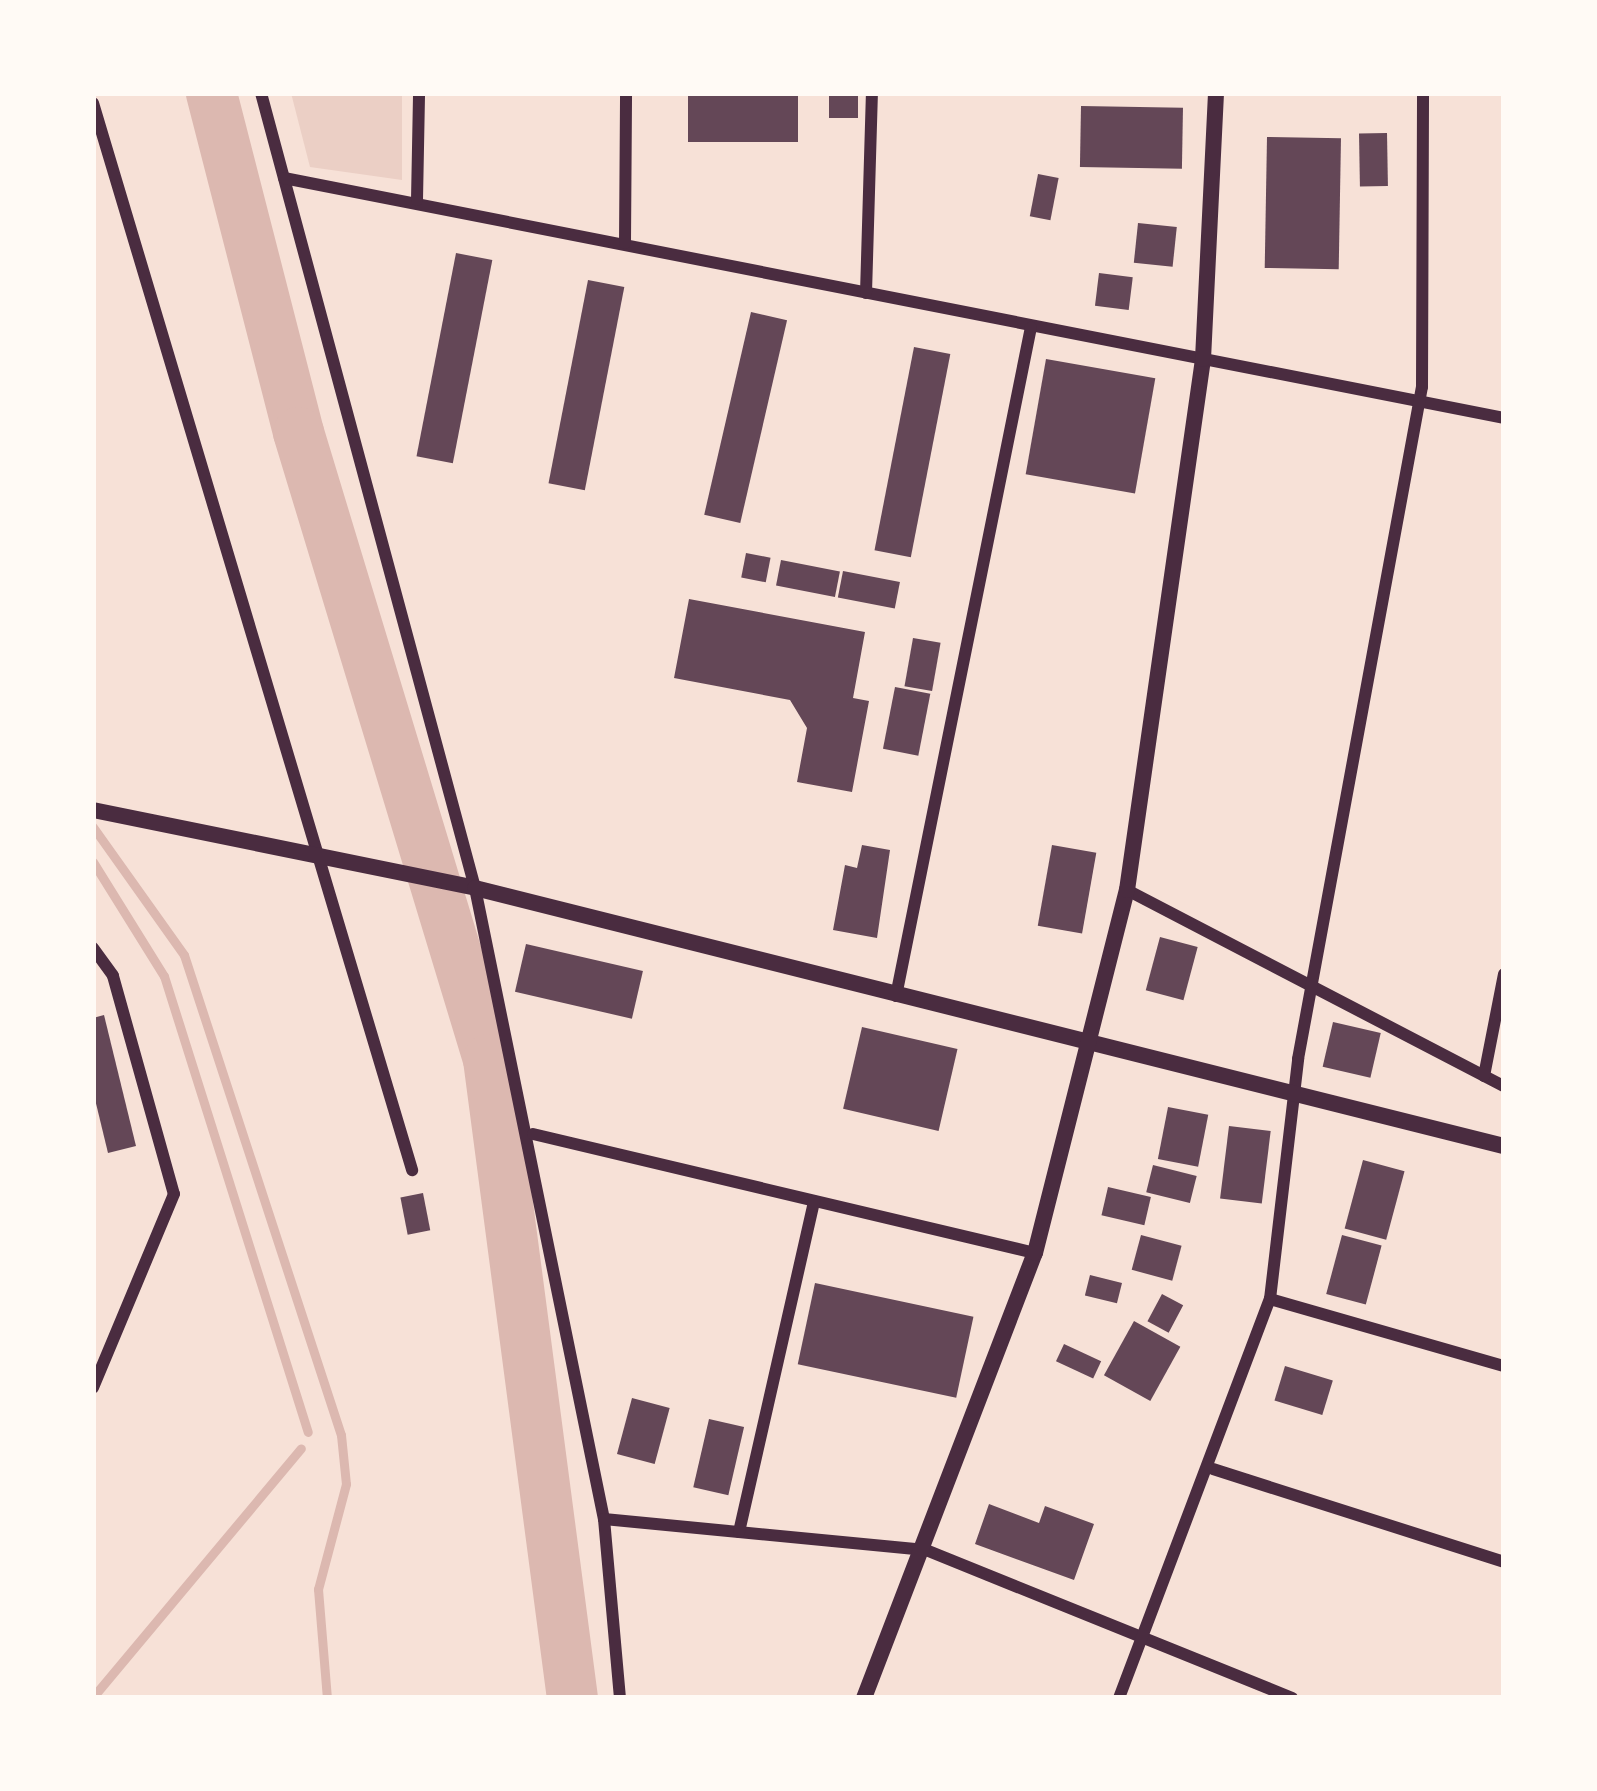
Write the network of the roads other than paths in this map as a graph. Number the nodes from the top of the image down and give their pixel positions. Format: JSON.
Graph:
{"nodes":[{"id":1,"x":262,"y":93,"type":"edge"},
{"id":2,"x":419,"y":93,"type":"edge"},
{"id":3,"x":626,"y":93,"type":"edge"},
{"id":4,"x":872,"y":93,"type":"edge"},
{"id":5,"x":1216,"y":93,"type":"edge"},
{"id":6,"x":1423,"y":93,"type":"edge"},
{"id":7,"x":93,"y":103,"type":"edge"},
{"id":8,"x":284,"y":178,"type":"junction"},
{"id":9,"x":417,"y":200,"type":"junction"},
{"id":10,"x":625,"y":243,"type":"junction"},
{"id":11,"x":866,"y":293,"type":"junction"},
{"id":12,"x":1030,"y":327,"type":"junction"},
{"id":13,"x":1203,"y":359,"type":"junction"},
{"id":14,"x":1420,"y":402,"type":"junction"},
{"id":15,"x":1504,"y":418,"type":"edge"},
{"id":16,"x":93,"y":810,"type":"edge"},
{"id":17,"x":317,"y":857,"type":"junction"},
{"id":18,"x":475,"y":889,"type":"junction"},
{"id":19,"x":1127,"y":890,"type":"junction"},
{"id":20,"x":93,"y":948,"type":"edge"},
{"id":21,"x":1504,"y":974,"type":"edge"},
{"id":22,"x":1312,"y":987,"type":"junction"},
{"id":23,"x":896,"y":998,"type":"junction"},
{"id":24,"x":1090,"y":1045,"type":"junction"},
{"id":25,"x":1484,"y":1076,"type":"junction"},
{"id":26,"x":1504,"y":1085,"type":"edge"},
{"id":27,"x":1297,"y":1098,"type":"junction"},
{"id":28,"x":533,"y":1134,"type":"junction"},
{"id":29,"x":1504,"y":1146,"type":"edge"},
{"id":30,"x":412,"y":1170,"type":"dead end"},
{"id":31,"x":814,"y":1201,"type":"junction"},
{"id":32,"x":1035,"y":1253,"type":"junction"},
{"id":33,"x":1270,"y":1299,"type":"junction"},
{"id":34,"x":1504,"y":1366,"type":"edge"},
{"id":35,"x":93,"y":1388,"type":"edge"},
{"id":36,"x":1213,"y":1469,"type":"junction"},
{"id":37,"x":604,"y":1519,"type":"junction"},
{"id":38,"x":739,"y":1532,"type":"junction"},
{"id":39,"x":926,"y":1550,"type":"junction"},
{"id":40,"x":1504,"y":1562,"type":"edge"},
{"id":41,"x":1142,"y":1637,"type":"junction"},
{"id":42,"x":620,"y":1698,"type":"edge"},
{"id":43,"x":864,"y":1698,"type":"edge"},
{"id":44,"x":1119,"y":1698,"type":"edge"},
{"id":45,"x":1292,"y":1698,"type":"edge"}],
"edges":[{"from":1,"to":8,"type":"street"},
{"from":2,"to":9,"type":"street"},
{"from":3,"to":10,"type":"street"},
{"from":4,"to":11,"type":"street"},
{"from":5,"to":13,"type":"street"},
{"from":6,"to":14,"type":"street"},
{"from":7,"to":17,"type":"street"},
{"from":8,"to":9,"type":"street"},
{"from":8,"to":18,"type":"street"},
{"from":9,"to":10,"type":"street"},
{"from":10,"to":11,"type":"street"},
{"from":11,"to":12,"type":"street"},
{"from":12,"to":13,"type":"street"},
{"from":12,"to":23,"type":"street"},
{"from":13,"to":14,"type":"street"},
{"from":13,"to":19,"type":"street"},
{"from":14,"to":15,"type":"street"},
{"from":14,"to":22,"type":"street"},
{"from":16,"to":17,"type":"street"},
{"from":17,"to":18,"type":"street"},
{"from":17,"to":30,"type":"street"},
{"from":18,"to":23,"type":"street"},
{"from":18,"to":28,"type":"street"},
{"from":19,"to":22,"type":"street"},
{"from":19,"to":24,"type":"street"},
{"from":20,"to":35,"type":"street"},
{"from":21,"to":25,"type":"street"},
{"from":22,"to":25,"type":"street"},
{"from":22,"to":27,"type":"street"},
{"from":23,"to":24,"type":"street"},
{"from":24,"to":27,"type":"street"},
{"from":24,"to":32,"type":"street"},
{"from":25,"to":26,"type":"street"},
{"from":27,"to":29,"type":"street"},
{"from":27,"to":33,"type":"street"},
{"from":28,"to":31,"type":"street"},
{"from":28,"to":37,"type":"street"},
{"from":31,"to":32,"type":"street"},
{"from":31,"to":38,"type":"street"},
{"from":32,"to":39,"type":"street"},
{"from":33,"to":34,"type":"street"},
{"from":33,"to":36,"type":"street"},
{"from":36,"to":40,"type":"street"},
{"from":36,"to":41,"type":"street"},
{"from":37,"to":38,"type":"street"},
{"from":37,"to":42,"type":"street"},
{"from":38,"to":39,"type":"street"},
{"from":39,"to":41,"type":"street"},
{"from":39,"to":43,"type":"street"},
{"from":41,"to":44,"type":"street"},
{"from":41,"to":45,"type":"street"}]}
